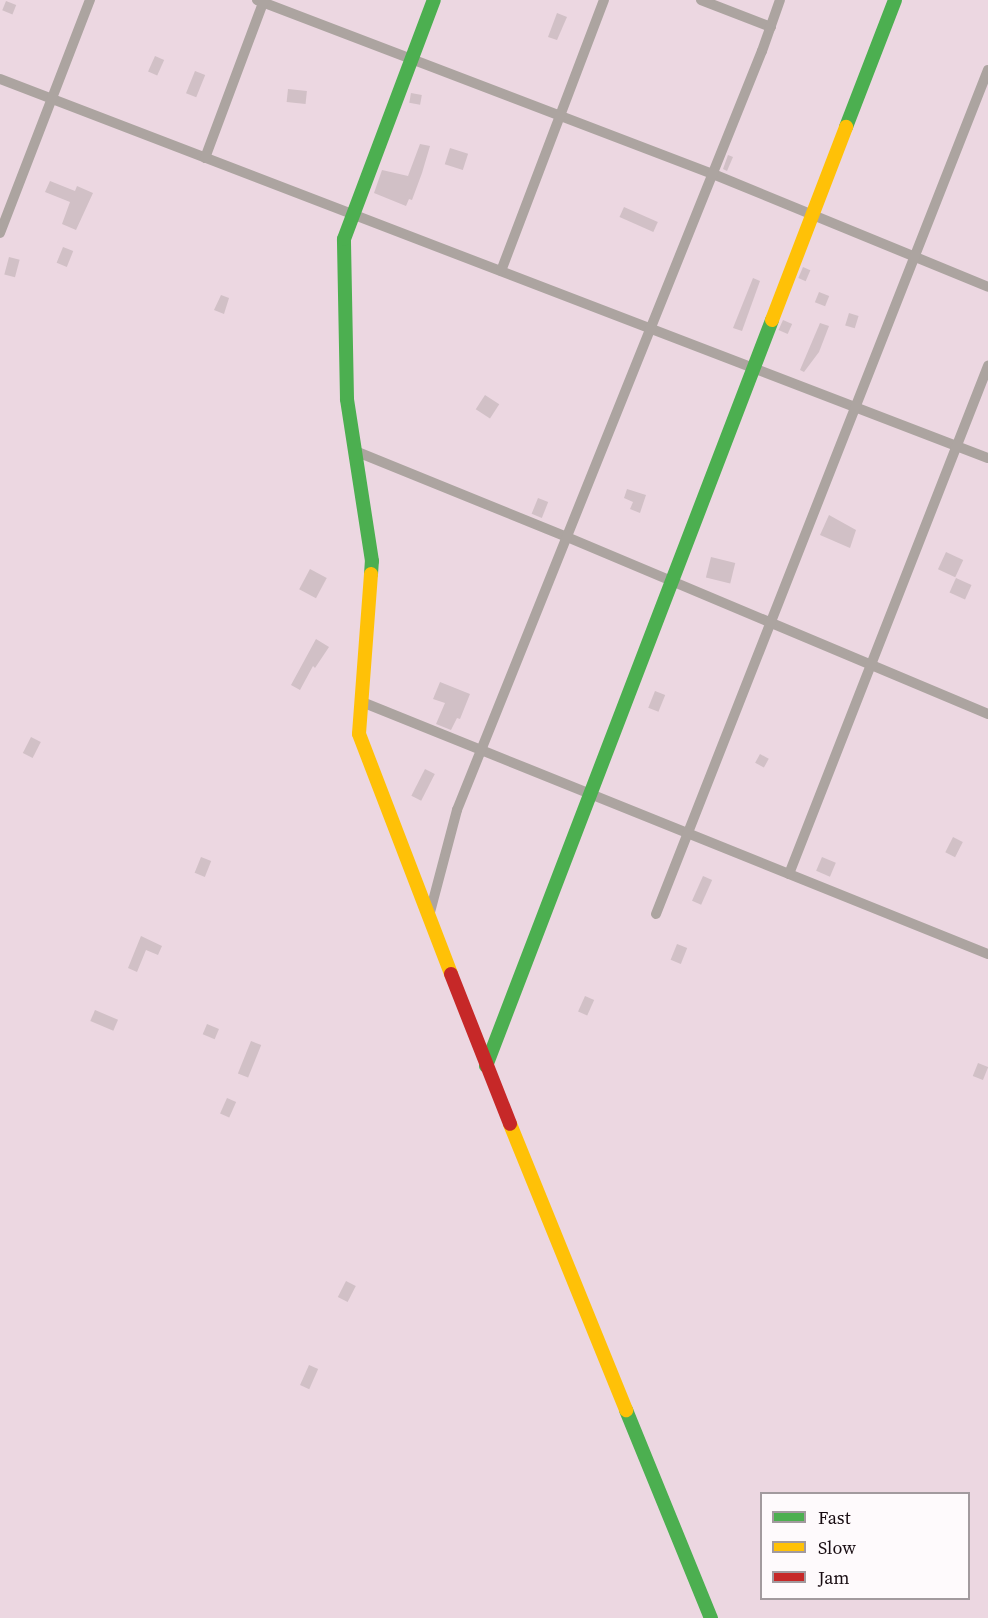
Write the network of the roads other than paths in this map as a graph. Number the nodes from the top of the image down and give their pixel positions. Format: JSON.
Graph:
{"nodes":[{"id":1,"x":90,"y":0,"type":"edge"},
{"id":2,"x":434,"y":0,"type":"edge"},
{"id":3,"x":604,"y":0,"type":"edge"},
{"id":4,"x":701,"y":0,"type":"edge"},
{"id":5,"x":780,"y":0,"type":"edge"},
{"id":6,"x":895,"y":0,"type":"edge"},
{"id":7,"x":261,"y":1,"type":"edge"},
{"id":8,"x":771,"y":27,"type":"junction"},
{"id":9,"x":411,"y":59,"type":"junction"},
{"id":10,"x":988,"y":70,"type":"edge"},
{"id":11,"x":0,"y":79,"type":"edge"},
{"id":12,"x":51,"y":99,"type":"junction"},
{"id":13,"x":560,"y":116,"type":"junction"},
{"id":14,"x":205,"y":158,"type":"junction"},
{"id":15,"x":713,"y":174,"type":"junction"},
{"id":16,"x":353,"y":215,"type":"junction"},
{"id":17,"x":813,"y":215,"type":"junction"},
{"id":18,"x":0,"y":233,"type":"edge"},
{"id":19,"x":915,"y":257,"type":"junction"},
{"id":20,"x":501,"y":271,"type":"junction"},
{"id":21,"x":988,"y":287,"type":"edge"},
{"id":22,"x":651,"y":328,"type":"junction"},
{"id":23,"x":988,"y":366,"type":"edge"},
{"id":24,"x":754,"y":368,"type":"junction"},
{"id":25,"x":855,"y":407,"type":"junction"},
{"id":26,"x":957,"y":446,"type":"junction"},
{"id":27,"x":355,"y":451,"type":"junction"},
{"id":28,"x":988,"y":458,"type":"edge"},
{"id":29,"x":567,"y":537,"type":"junction"},
{"id":30,"x":672,"y":581,"type":"junction"},
{"id":31,"x":771,"y":622,"type":"junction"},
{"id":32,"x":871,"y":664,"type":"junction"},
{"id":33,"x":362,"y":702,"type":"junction"},
{"id":34,"x":988,"y":714,"type":"edge"},
{"id":35,"x":481,"y":751,"type":"junction"},
{"id":36,"x":590,"y":794,"type":"junction"},
{"id":37,"x":687,"y":833,"type":"junction"},
{"id":38,"x":789,"y":874,"type":"junction"},
{"id":39,"x":656,"y":914,"type":"dead end"},
{"id":40,"x":429,"y":916,"type":"junction"},
{"id":41,"x":988,"y":954,"type":"edge"},
{"id":42,"x":486,"y":1066,"type":"junction"},
{"id":43,"x":711,"y":1618,"type":"edge"}],
"edges":[{"from":1,"to":12,"type":"street"},
{"from":2,"to":9,"type":"street"},
{"from":3,"to":13,"type":"street"},
{"from":4,"to":8,"type":"street"},
{"from":5,"to":8,"type":"street"},
{"from":6,"to":17,"type":"street"},
{"from":7,"to":9,"type":"street"},
{"from":7,"to":14,"type":"street"},
{"from":8,"to":15,"type":"street"},
{"from":9,"to":13,"type":"street"},
{"from":9,"to":16,"type":"street"},
{"from":10,"to":19,"type":"street"},
{"from":11,"to":12,"type":"street"},
{"from":12,"to":14,"type":"street"},
{"from":12,"to":18,"type":"street"},
{"from":13,"to":15,"type":"street"},
{"from":13,"to":20,"type":"street"},
{"from":14,"to":16,"type":"street"},
{"from":15,"to":17,"type":"street"},
{"from":15,"to":22,"type":"street"},
{"from":16,"to":20,"type":"street"},
{"from":16,"to":27,"type":"street"},
{"from":17,"to":19,"type":"street"},
{"from":17,"to":24,"type":"street"},
{"from":19,"to":21,"type":"street"},
{"from":19,"to":25,"type":"street"},
{"from":20,"to":22,"type":"street"},
{"from":22,"to":24,"type":"street"},
{"from":22,"to":29,"type":"street"},
{"from":23,"to":26,"type":"street"},
{"from":24,"to":25,"type":"street"},
{"from":24,"to":30,"type":"street"},
{"from":25,"to":26,"type":"street"},
{"from":25,"to":31,"type":"street"},
{"from":26,"to":28,"type":"street"},
{"from":26,"to":32,"type":"street"},
{"from":27,"to":29,"type":"street"},
{"from":27,"to":33,"type":"street"},
{"from":29,"to":30,"type":"street"},
{"from":29,"to":35,"type":"street"},
{"from":30,"to":31,"type":"street"},
{"from":30,"to":36,"type":"street"},
{"from":31,"to":32,"type":"street"},
{"from":31,"to":37,"type":"street"},
{"from":32,"to":34,"type":"street"},
{"from":32,"to":38,"type":"street"},
{"from":33,"to":35,"type":"street"},
{"from":33,"to":40,"type":"street"},
{"from":35,"to":36,"type":"street"},
{"from":35,"to":40,"type":"street"},
{"from":36,"to":37,"type":"street"},
{"from":36,"to":42,"type":"street"},
{"from":37,"to":38,"type":"street"},
{"from":37,"to":39,"type":"street"},
{"from":38,"to":41,"type":"street"},
{"from":40,"to":42,"type":"street"},
{"from":42,"to":43,"type":"street"}]}
